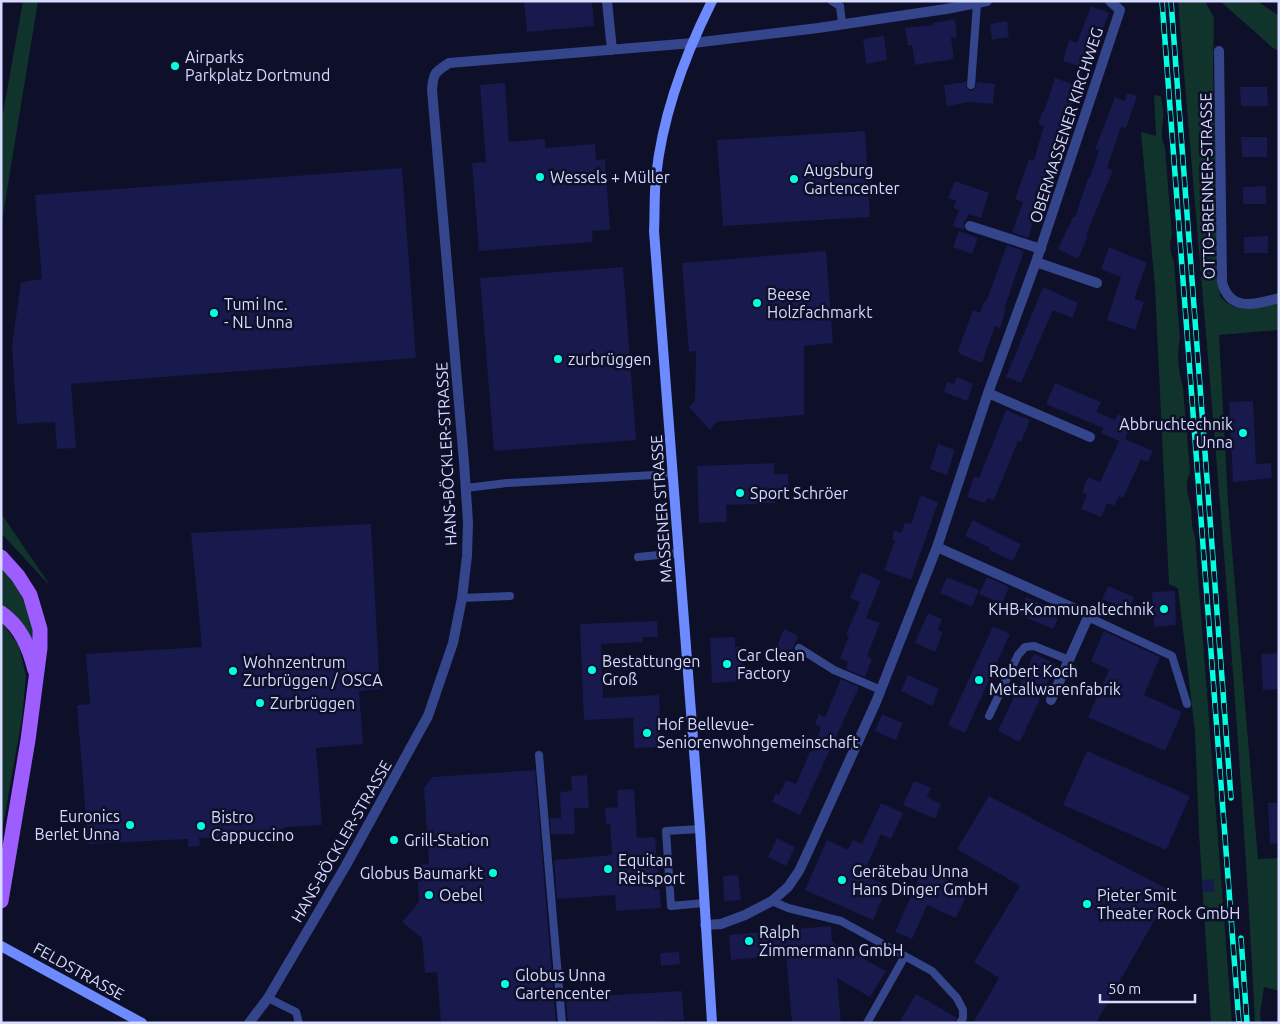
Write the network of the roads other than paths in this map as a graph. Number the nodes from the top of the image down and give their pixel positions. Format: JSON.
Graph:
{"nodes":[{"id":1,"x":607,"y":1,"type":"edge"},
{"id":2,"x":712,"y":1,"type":"edge"},
{"id":3,"x":832,"y":1,"type":"edge"},
{"id":4,"x":1110,"y":1,"type":"edge"},
{"id":5,"x":982,"y":2,"type":"edge"},
{"id":6,"x":842,"y":24,"type":"junction"},
{"id":7,"x":693,"y":43,"type":"junction"},
{"id":8,"x":612,"y":50,"type":"junction"},
{"id":9,"x":1219,"y":51,"type":"dead end"},
{"id":10,"x":971,"y":85,"type":"dead end"},
{"id":11,"x":970,"y":226,"type":"dead end"},
{"id":12,"x":1041,"y":249,"type":"junction"},
{"id":13,"x":1036,"y":262,"type":"junction"},
{"id":14,"x":1097,"y":283,"type":"dead end"},
{"id":15,"x":1279,"y":298,"type":"edge"},
{"id":16,"x":988,"y":393,"type":"junction"},
{"id":17,"x":1090,"y":437,"type":"dead end"},
{"id":18,"x":672,"y":474,"type":"junction"},
{"id":19,"x":466,"y":488,"type":"junction"},
{"id":20,"x":937,"y":547,"type":"junction"},
{"id":21,"x":679,"y":553,"type":"junction"},
{"id":22,"x":1,"y":557,"type":"edge"},
{"id":23,"x":638,"y":557,"type":"dead end"},
{"id":24,"x":510,"y":596,"type":"dead end"},
{"id":25,"x":462,"y":598,"type":"junction"},
{"id":26,"x":1,"y":613,"type":"edge"},
{"id":27,"x":1088,"y":617,"type":"junction"},
{"id":28,"x":799,"y":648,"type":"dead end"},
{"id":29,"x":1069,"y":660,"type":"junction"},
{"id":30,"x":37,"y":676,"type":"junction"},
{"id":31,"x":881,"y":690,"type":"junction"},
{"id":32,"x":1051,"y":700,"type":"dead end"},
{"id":33,"x":1186,"y":704,"type":"dead end"},
{"id":34,"x":989,"y":716,"type":"dead end"},
{"id":35,"x":539,"y":755,"type":"dead end"},
{"id":36,"x":700,"y":829,"type":"junction"},
{"id":37,"x":4,"y":866,"type":"edge"},
{"id":38,"x":1,"y":901,"type":"edge"},
{"id":39,"x":772,"y":901,"type":"junction"},
{"id":40,"x":704,"y":903,"type":"junction"},
{"id":41,"x":705,"y":925,"type":"junction"},
{"id":42,"x":1,"y":946,"type":"edge"},
{"id":43,"x":905,"y":956,"type":"junction"},
{"id":44,"x":268,"y":998,"type":"junction"},
{"id":45,"x":142,"y":1023,"type":"edge"},
{"id":46,"x":249,"y":1023,"type":"edge"},
{"id":47,"x":258,"y":1023,"type":"edge"},
{"id":48,"x":299,"y":1023,"type":"edge"},
{"id":49,"x":562,"y":1023,"type":"edge"},
{"id":50,"x":712,"y":1023,"type":"edge"},
{"id":51,"x":867,"y":1023,"type":"edge"},
{"id":52,"x":960,"y":1023,"type":"edge"}],
"edges":[{"from":1,"to":8,"type":"street"},
{"from":2,"to":7,"type":"main road","name":"MASSENER STRASSE"},
{"from":3,"to":6,"type":"lane"},
{"from":4,"to":12,"type":"street","name":"OBERMASSENER KIRCHWEG"},
{"from":5,"to":6,"type":"street","name":"HANS-BÖCKLER-STRASSE"},
{"from":5,"to":10,"type":"lane"},
{"from":6,"to":7,"type":"street","name":"HANS-BÖCKLER-STRASSE"},
{"from":7,"to":8,"type":"street","name":"HANS-BÖCKLER-STRASSE"},
{"from":7,"to":18,"type":"main road","name":"MASSENER STRASSE"},
{"from":8,"to":19,"type":"street","name":"HANS-BÖCKLER-STRASSE"},
{"from":9,"to":15,"type":"street","name":"OTTO-BRENNER-STRASSE"},
{"from":11,"to":12,"type":"street","name":"OBERMASSENER KIRCHWEG"},
{"from":12,"to":13,"type":"street","name":"OBERMASSENER KIRCHWEG"},
{"from":13,"to":14,"type":"street"},
{"from":13,"to":16,"type":"street","name":"OBERMASSENER KIRCHWEG"},
{"from":16,"to":17,"type":"street"},
{"from":16,"to":20,"type":"street","name":"OBERMASSENER KIRCHWEG"},
{"from":18,"to":19,"type":"lane"},
{"from":18,"to":21,"type":"main road","name":"MASSENER STRASSE"},
{"from":19,"to":25,"type":"street","name":"HANS-BÖCKLER-STRASSE"},
{"from":20,"to":27,"type":"street"},
{"from":20,"to":31,"type":"street","name":"OBERMASSENER KIRCHWEG"},
{"from":21,"to":23,"type":"lane"},
{"from":21,"to":36,"type":"main road","name":"MASSENER STRASSE"},
{"from":22,"to":30,"type":"main road"},
{"from":24,"to":25,"type":"lane"},
{"from":25,"to":44,"type":"street","name":"HANS-BÖCKLER-STRASSE"},
{"from":26,"to":30,"type":"main road"},
{"from":27,"to":29,"type":"street"},
{"from":27,"to":33,"type":"lane"},
{"from":28,"to":31,"type":"lane"},
{"from":29,"to":32,"type":"street"},
{"from":29,"to":34,"type":"lane"},
{"from":30,"to":37,"type":"main road"},
{"from":31,"to":39,"type":"street","name":"OBERMASSENER KIRCHWEG"},
{"from":35,"to":49,"type":"lane"},
{"from":36,"to":40,"type":"main road","name":"MASSENER STRASSE"},
{"from":36,"to":40,"type":"lane"},
{"from":37,"to":38,"type":"main road"},
{"from":39,"to":41,"type":"street","name":"OBERMASSENER KIRCHWEG"},
{"from":39,"to":43,"type":"lane"},
{"from":40,"to":41,"type":"main road","name":"MASSENER STRASSE"},
{"from":41,"to":50,"type":"main road","name":"MASSENER STRASSE"},
{"from":42,"to":45,"type":"main road","name":"FELDSTRASSE"},
{"from":43,"to":51,"type":"lane"},
{"from":43,"to":52,"type":"lane"},
{"from":44,"to":46,"type":"street","name":"HANS-BÖCKLER-STRASSE"},
{"from":44,"to":47,"type":"street","name":"HANS-BÖCKLER-STRASSE"},
{"from":44,"to":48,"type":"lane"}]}
